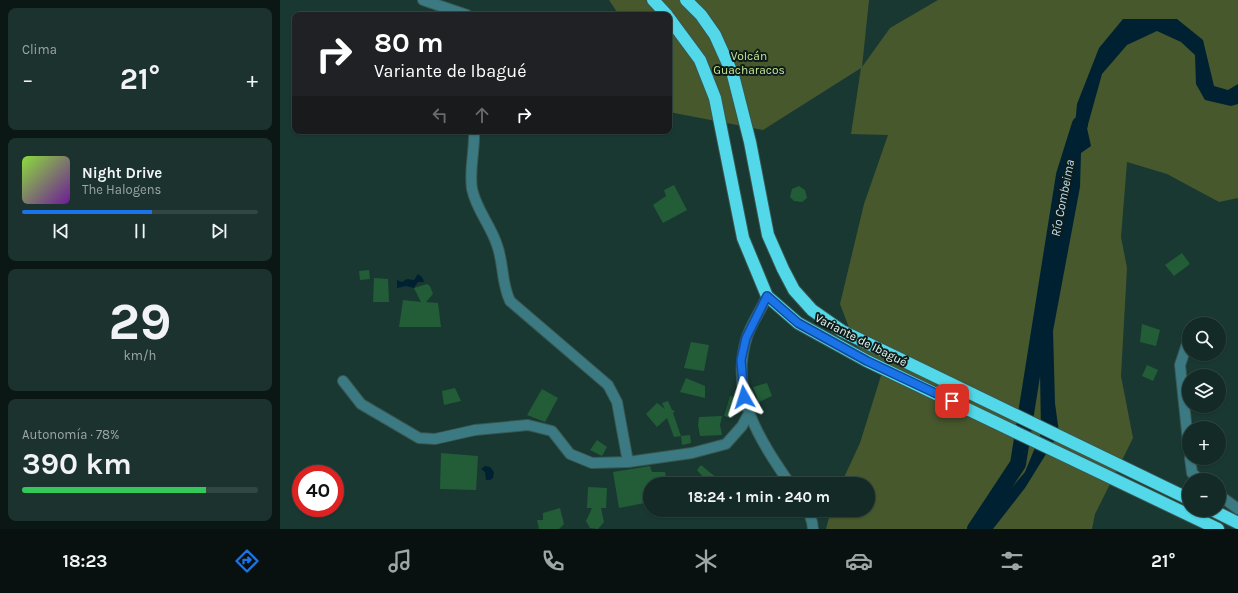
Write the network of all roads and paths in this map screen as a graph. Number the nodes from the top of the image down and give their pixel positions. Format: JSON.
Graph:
{"nodes":[{"id":1,"x":423,"y":0,"type":"edge"},
{"id":2,"x":653,"y":0,"type":"edge"},
{"id":3,"x":686,"y":0,"type":"edge"},
{"id":4,"x":458,"y":12,"type":"edge"},
{"id":5,"x":664,"y":12,"type":"edge"},
{"id":6,"x":672,"y":22,"type":"edge"},
{"id":7,"x":474,"y":134,"type":"edge"},
{"id":8,"x":767,"y":296,"type":"junction"},
{"id":9,"x":1182,"y":359,"type":"edge"},
{"id":10,"x":343,"y":381,"type":"dead end"},
{"id":11,"x":749,"y":413,"type":"junction"},
{"id":12,"x":1186,"y":421,"type":"edge"},
{"id":13,"x":628,"y":462,"type":"junction"},
{"id":14,"x":785,"y":477,"type":"edge"},
{"id":15,"x":1182,"y":496,"type":"edge"},
{"id":16,"x":1226,"y":500,"type":"edge"},
{"id":17,"x":1238,"y":509,"type":"edge"},
{"id":18,"x":810,"y":517,"type":"edge"},
{"id":19,"x":1226,"y":517,"type":"edge"},
{"id":20,"x":1238,"y":523,"type":"edge"},
{"id":21,"x":813,"y":529,"type":"edge"},
{"id":22,"x":1218,"y":529,"type":"edge"}],
"edges":[{"from":1,"to":4,"type":"street"},
{"from":2,"to":5,"type":"highway"},
{"from":3,"to":15,"type":"highway","name":"Variante de Ibagué"},
{"from":6,"to":8,"type":"highway","name":"Variante de Ibagué"},
{"from":7,"to":13,"type":"street"},
{"from":8,"to":11,"type":"street"},
{"from":8,"to":22,"type":"highway","name":"Variante de Ibagué"},
{"from":9,"to":12,"type":"street"},
{"from":10,"to":13,"type":"street"},
{"from":11,"to":13,"type":"street"},
{"from":11,"to":14,"type":"street"},
{"from":16,"to":17,"type":"street"},
{"from":18,"to":21,"type":"street"},
{"from":19,"to":20,"type":"highway"}]}
